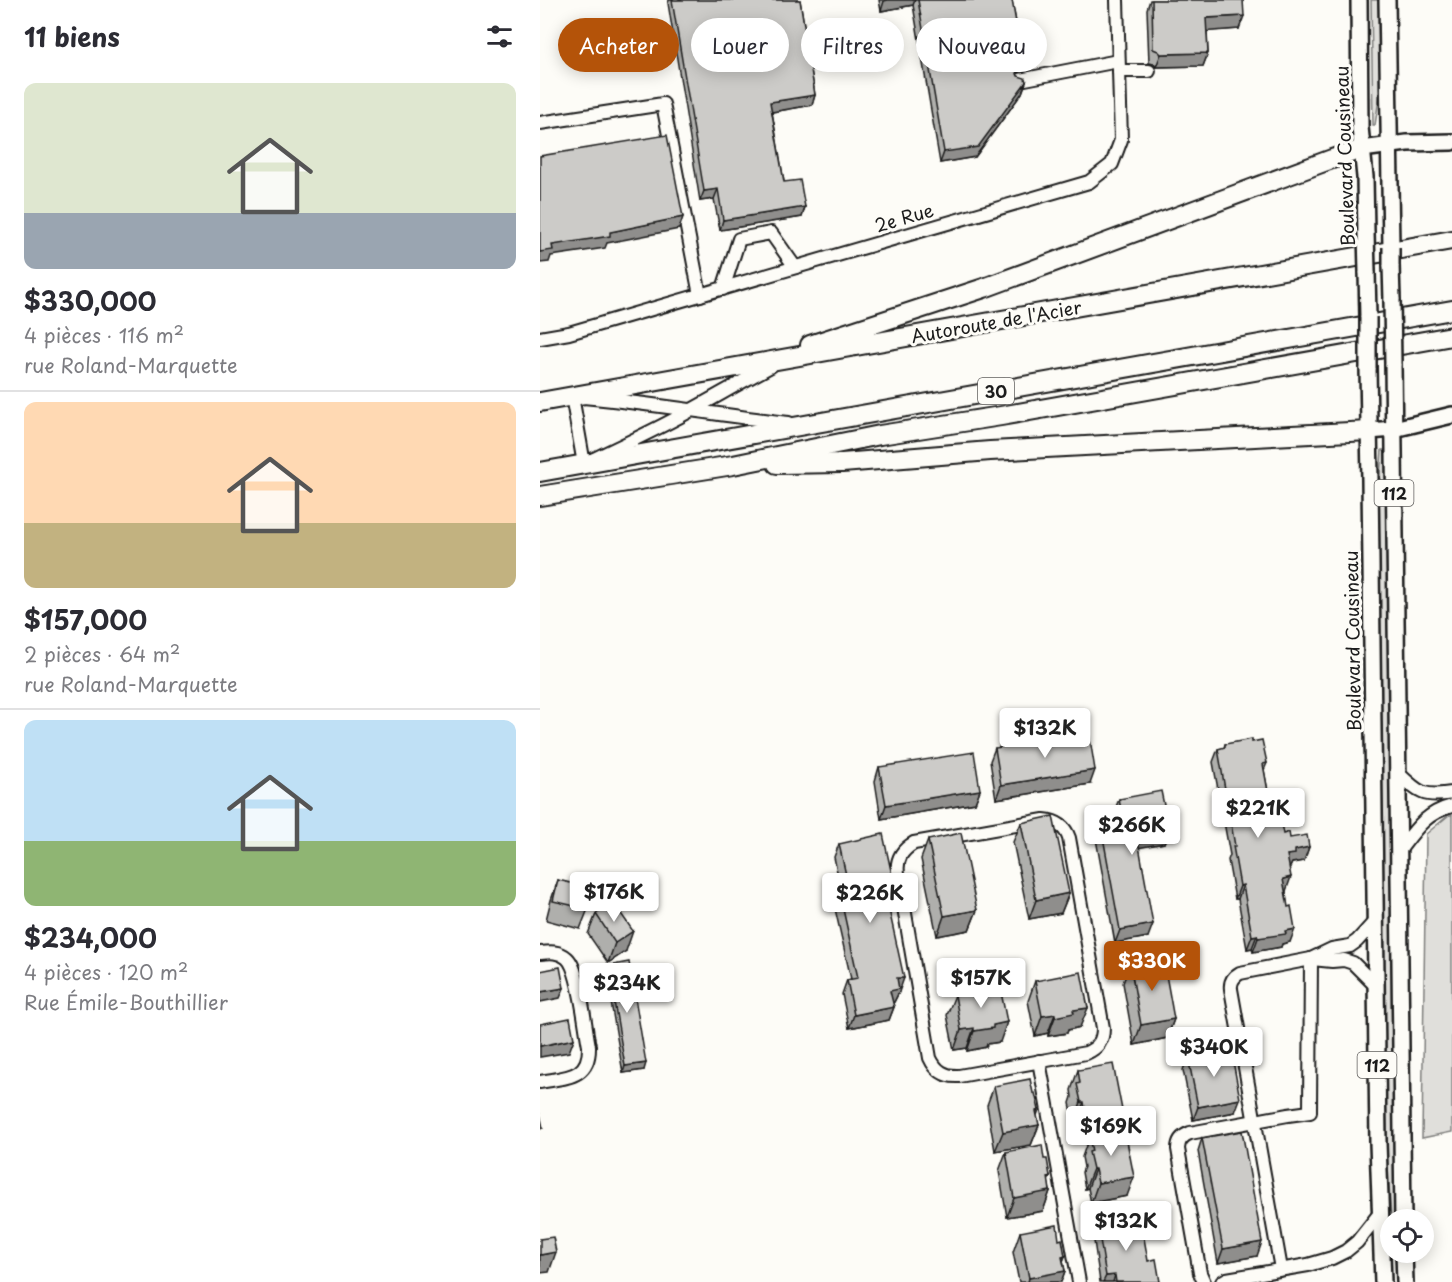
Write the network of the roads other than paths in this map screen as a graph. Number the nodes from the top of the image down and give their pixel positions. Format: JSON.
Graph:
{"nodes":[{"id":1,"x":1116,"y":0,"type":"edge"},
{"id":2,"x":1359,"y":0,"type":"edge"},
{"id":3,"x":1387,"y":0,"type":"edge"},
{"id":4,"x":1119,"y":66,"type":"junction"},
{"id":5,"x":1149,"y":71,"type":"dead end"},
{"id":6,"x":1020,"y":80,"type":"edge"},
{"id":7,"x":540,"y":123,"type":"edge"},
{"id":8,"x":1452,"y":142,"type":"edge"},
{"id":9,"x":1389,"y":144,"type":"junction"},
{"id":10,"x":1362,"y":148,"type":"junction"},
{"id":11,"x":1452,"y":240,"type":"edge"},
{"id":12,"x":795,"y":267,"type":"junction"},
{"id":13,"x":723,"y":289,"type":"junction"},
{"id":14,"x":700,"y":295,"type":"junction"},
{"id":15,"x":1452,"y":310,"type":"edge"},
{"id":16,"x":1452,"y":336,"type":"edge"},
{"id":17,"x":540,"y":338,"type":"edge"},
{"id":18,"x":809,"y":345,"type":"junction"},
{"id":19,"x":784,"y":359,"type":"junction"},
{"id":20,"x":746,"y":366,"type":"junction"},
{"id":21,"x":572,"y":396,"type":"junction"},
{"id":22,"x":540,"y":402,"type":"edge"},
{"id":23,"x":691,"y":410,"type":"junction"},
{"id":24,"x":1452,"y":415,"type":"edge"},
{"id":25,"x":805,"y":425,"type":"junction"},
{"id":26,"x":1394,"y":429,"type":"junction"},
{"id":27,"x":1369,"y":431,"type":"junction"},
{"id":28,"x":584,"y":464,"type":"junction"},
{"id":29,"x":733,"y":465,"type":"junction"},
{"id":30,"x":540,"y":472,"type":"edge"},
{"id":31,"x":540,"y":496,"type":"edge"},
{"id":32,"x":1398,"y":773,"type":"junction"},
{"id":33,"x":1452,"y":793,"type":"edge"},
{"id":34,"x":1452,"y":806,"type":"edge"},
{"id":35,"x":1399,"y":851,"type":"junction"},
{"id":36,"x":1376,"y":920,"type":"junction"},
{"id":37,"x":540,"y":954,"type":"edge"},
{"id":38,"x":1311,"y":959,"type":"junction"},
{"id":39,"x":1376,"y":986,"type":"junction"},
{"id":40,"x":1039,"y":1061,"type":"junction"},
{"id":41,"x":540,"y":1082,"type":"edge"},
{"id":42,"x":1255,"y":1121,"type":"junction"},
{"id":43,"x":1403,"y":1209,"type":"edge"},
{"id":44,"x":1380,"y":1213,"type":"joint"},
{"id":45,"x":1382,"y":1263,"type":"edge"},
{"id":46,"x":1404,"y":1263,"type":"edge"},
{"id":47,"x":1284,"y":1269,"type":"junction"},
{"id":48,"x":1079,"y":1282,"type":"edge"},
{"id":49,"x":1204,"y":1282,"type":"edge"},
{"id":50,"x":1222,"y":1282,"type":"edge"},
{"id":51,"x":1290,"y":1282,"type":"edge"},
{"id":52,"x":1383,"y":1282,"type":"edge"},
{"id":53,"x":1405,"y":1282,"type":"edge"}],
"edges":[{"from":1,"to":4,"type":"street","name":"2e Rue"},
{"from":2,"to":10,"type":"main road","name":"Boulevard Cousineau","number":"112"},
{"from":3,"to":9,"type":"main road","number":"112"},
{"from":4,"to":5,"type":"street"},
{"from":4,"to":6,"type":"street"},
{"from":4,"to":12,"type":"street","name":"2e Rue"},
{"from":7,"to":14,"type":"street"},
{"from":8,"to":9,"type":"main road"},
{"from":9,"to":10,"type":"main road"},
{"from":9,"to":26,"type":"main road","number":"112","bridge":true},
{"from":10,"to":18,"type":"highway"},
{"from":10,"to":27,"type":"main road","name":"Boulevard Cousineau","number":"112","bridge":true},
{"from":11,"to":19,"type":"highway","name":"Autoroute de l'Acier"},
{"from":12,"to":13,"type":"street","name":"2e Rue"},
{"from":12,"to":13,"type":"street"},
{"from":13,"to":14,"type":"street","name":"2e Rue"},
{"from":14,"to":17,"type":"street","name":"2e Rue"},
{"from":15,"to":25,"type":"highway","number":"30"},
{"from":16,"to":29,"type":"highway"},
{"from":18,"to":19,"type":"street"},
{"from":18,"to":20,"type":"highway"},
{"from":19,"to":20,"type":"highway","name":"Autoroute de l'Acier"},
{"from":19,"to":23,"type":"street"},
{"from":20,"to":21,"type":"highway","name":"Autoroute de l'Acier"},
{"from":21,"to":22,"type":"highway","name":"Autoroute de l'Acier"},
{"from":21,"to":23,"type":"street"},
{"from":21,"to":28,"type":"street"},
{"from":23,"to":25,"type":"street"},
{"from":23,"to":28,"type":"street"},
{"from":24,"to":26,"type":"main road"},
{"from":25,"to":28,"type":"highway","number":"30"},
{"from":26,"to":27,"type":"main road"},
{"from":26,"to":32,"type":"main road","number":"112"},
{"from":27,"to":29,"type":"highway"},
{"from":27,"to":36,"type":"main road","name":"Boulevard Cousineau","number":"112"},
{"from":28,"to":30,"type":"highway","number":"30"},
{"from":29,"to":31,"type":"highway"},
{"from":32,"to":33,"type":"street"},
{"from":32,"to":35,"type":"main road","number":"112"},
{"from":34,"to":35,"type":"street"},
{"from":35,"to":43,"type":"main road","number":"112"},
{"from":36,"to":38,"type":"street"},
{"from":36,"to":39,"type":"main road","name":"Boulevard Cousineau","number":"112"},
{"from":37,"to":41,"type":"street"},
{"from":38,"to":39,"type":"street"},
{"from":38,"to":42,"type":"street"},
{"from":38,"to":42,"type":"street"},
{"from":39,"to":44,"type":"main road","name":"Boulevard Cousineau","number":"112"},
{"from":40,"to":40,"type":"street"},
{"from":40,"to":48,"type":"street"},
{"from":42,"to":47,"type":"street"},
{"from":42,"to":49,"type":"street"},
{"from":44,"to":47,"type":"street"},
{"from":45,"to":52,"type":"main road","name":"Boulevard Cousineau","number":"112"},
{"from":46,"to":53,"type":"main road"},
{"from":47,"to":50,"type":"street"},
{"from":47,"to":51,"type":"street"}]}
